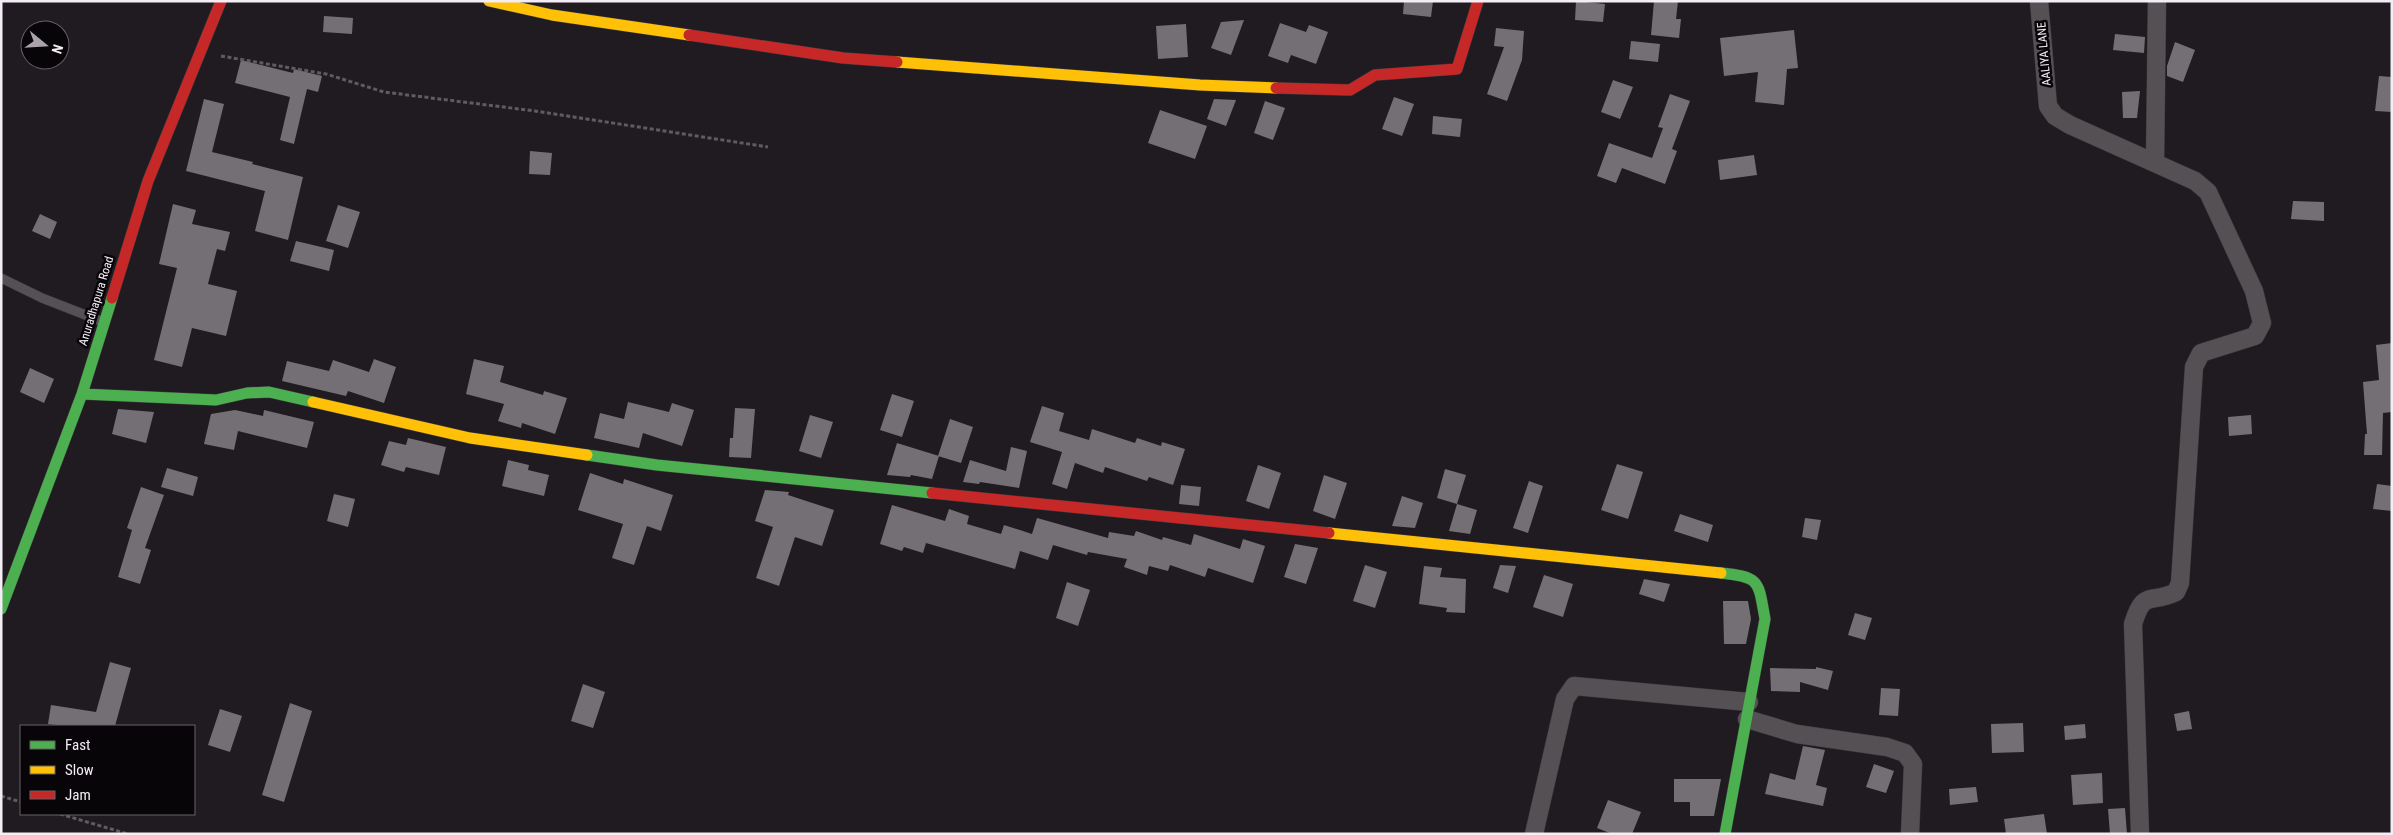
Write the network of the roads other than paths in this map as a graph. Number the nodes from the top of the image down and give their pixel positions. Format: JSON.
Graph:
{"nodes":[{"id":1,"x":221,"y":1,"type":"edge"},
{"id":2,"x":489,"y":1,"type":"edge"},
{"id":3,"x":1478,"y":1,"type":"edge"},
{"id":4,"x":2039,"y":1,"type":"edge"},
{"id":5,"x":2157,"y":1,"type":"edge"},
{"id":6,"x":2155,"y":162,"type":"junction"},
{"id":7,"x":1,"y":278,"type":"edge"},
{"id":8,"x":104,"y":322,"type":"junction"},
{"id":9,"x":82,"y":394,"type":"junction"},
{"id":10,"x":1,"y":610,"type":"edge"},
{"id":11,"x":1748,"y":711,"type":"junction"},
{"id":12,"x":1534,"y":834,"type":"edge"},
{"id":13,"x":1726,"y":834,"type":"edge"},
{"id":14,"x":1910,"y":834,"type":"edge"},
{"id":15,"x":2140,"y":834,"type":"edge"}],
"edges":[{"from":1,"to":8,"type":"main road","name":"Anuradhapura Road"},
{"from":2,"to":3,"type":"main road"},
{"from":4,"to":6,"type":"street","name":"AALIYA LANE"},
{"from":5,"to":6,"type":"street"},
{"from":6,"to":15,"type":"street"},
{"from":7,"to":8,"type":"lane"},
{"from":8,"to":9,"type":"main road","name":"Anuradhapura Road"},
{"from":9,"to":10,"type":"main road","name":"Anuradhapura Road"},
{"from":9,"to":11,"type":"main road"},
{"from":11,"to":12,"type":"street"},
{"from":11,"to":13,"type":"main road"},
{"from":11,"to":14,"type":"street"}]}
